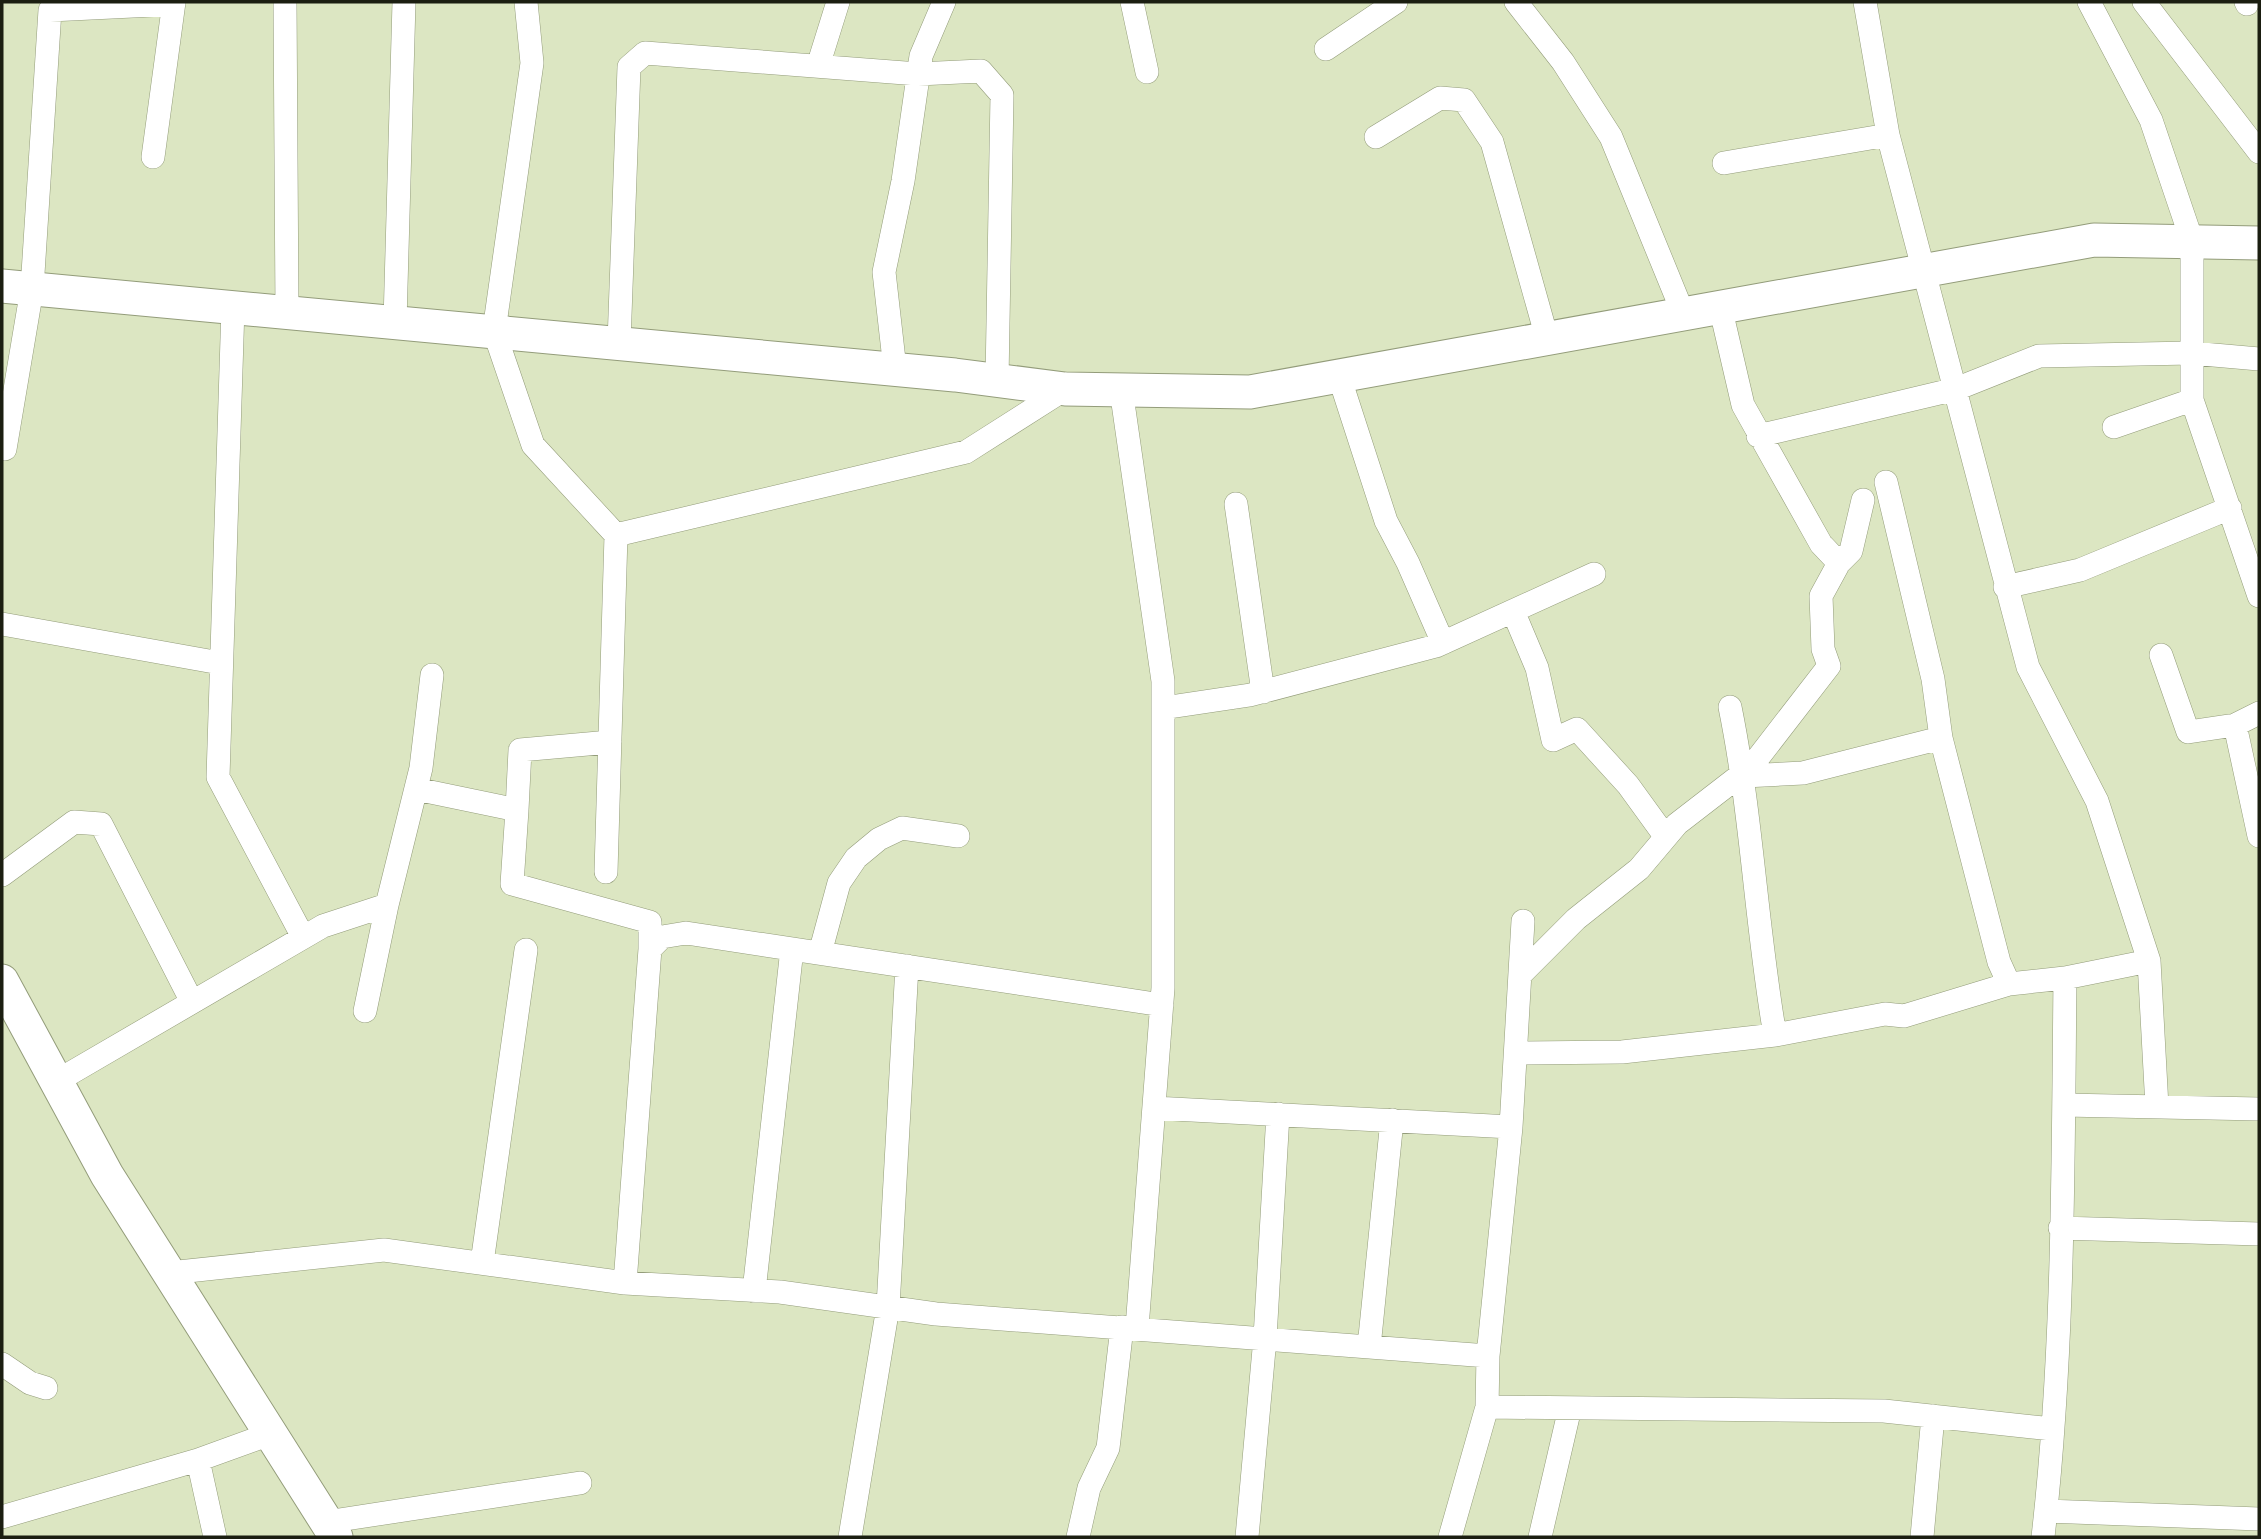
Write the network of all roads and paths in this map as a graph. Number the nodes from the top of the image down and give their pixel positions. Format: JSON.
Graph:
{"nodes":[{"id":1,"x":285,"y":2,"type":"edge"},
{"id":2,"x":404,"y":2,"type":"edge"},
{"id":3,"x":526,"y":2,"type":"edge"},
{"id":4,"x":838,"y":2,"type":"edge"},
{"id":5,"x":944,"y":2,"type":"edge"},
{"id":6,"x":1132,"y":2,"type":"edge"},
{"id":7,"x":1396,"y":2,"type":"edge"},
{"id":8,"x":1516,"y":2,"type":"edge"},
{"id":9,"x":1865,"y":2,"type":"edge"},
{"id":10,"x":2089,"y":2,"type":"edge"},
{"id":11,"x":2144,"y":2,"type":"edge"},
{"id":12,"x":174,"y":3,"type":"edge"},
{"id":13,"x":1326,"y":49,"type":"dead end"},
{"id":14,"x":818,"y":66,"type":"junction"},
{"id":15,"x":1147,"y":72,"type":"dead end"},
{"id":16,"x":918,"y":74,"type":"junction"},
{"id":17,"x":1888,"y":135,"type":"junction"},
{"id":18,"x":1376,"y":137,"type":"dead end"},
{"id":19,"x":2259,"y":152,"type":"edge"},
{"id":20,"x":153,"y":157,"type":"dead end"},
{"id":21,"x":1724,"y":163,"type":"dead end"},
{"id":22,"x":2192,"y":241,"type":"junction"},
{"id":23,"x":2259,"y":243,"type":"edge"},
{"id":24,"x":1923,"y":269,"type":"junction"},
{"id":25,"x":17,"y":288,"type":"edge"},
{"id":26,"x":1720,"y":306,"type":"junction"},
{"id":27,"x":233,"y":307,"type":"junction"},
{"id":28,"x":287,"y":312,"type":"junction"},
{"id":29,"x":1683,"y":313,"type":"junction"},
{"id":30,"x":395,"y":322,"type":"junction"},
{"id":31,"x":494,"y":331,"type":"junction"},
{"id":32,"x":1547,"y":338,"type":"junction"},
{"id":33,"x":619,"y":343,"type":"junction"},
{"id":34,"x":2191,"y":353,"type":"junction"},
{"id":35,"x":2259,"y":359,"type":"edge"},
{"id":36,"x":895,"y":369,"type":"junction"},
{"id":37,"x":1339,"y":376,"type":"junction"},
{"id":38,"x":997,"y":380,"type":"junction"},
{"id":39,"x":1065,"y":388,"type":"junction"},
{"id":40,"x":1121,"y":389,"type":"junction"},
{"id":41,"x":1956,"y":389,"type":"junction"},
{"id":42,"x":2192,"y":400,"type":"junction"},
{"id":43,"x":2114,"y":427,"type":"dead end"},
{"id":44,"x":1758,"y":436,"type":"junction"},
{"id":45,"x":5,"y":449,"type":"dead end"},
{"id":46,"x":1886,"y":482,"type":"dead end"},
{"id":47,"x":1863,"y":500,"type":"dead end"},
{"id":48,"x":1236,"y":504,"type":"dead end"},
{"id":49,"x":2230,"y":508,"type":"junction"},
{"id":50,"x":616,"y":536,"type":"junction"},
{"id":51,"x":1839,"y":563,"type":"junction"},
{"id":52,"x":1594,"y":574,"type":"dead end"},
{"id":53,"x":2005,"y":587,"type":"junction"},
{"id":54,"x":2259,"y":596,"type":"edge"},
{"id":55,"x":1513,"y":611,"type":"junction"},
{"id":56,"x":2,"y":624,"type":"edge"},
{"id":57,"x":1443,"y":643,"type":"junction"},
{"id":58,"x":2161,"y":654,"type":"dead end"},
{"id":59,"x":220,"y":663,"type":"junction"},
{"id":60,"x":432,"y":676,"type":"dead end"},
{"id":61,"x":1263,"y":692,"type":"junction"},
{"id":62,"x":1730,"y":707,"type":"dead end"},
{"id":63,"x":1163,"y":708,"type":"junction"},
{"id":64,"x":2259,"y":713,"type":"edge"},
{"id":65,"x":2235,"y":725,"type":"junction"},
{"id":66,"x":1941,"y":738,"type":"junction"},
{"id":67,"x":610,"y":742,"type":"junction"},
{"id":68,"x":1744,"y":776,"type":"junction"},
{"id":69,"x":416,"y":789,"type":"junction"},
{"id":70,"x":517,"y":810,"type":"junction"},
{"id":71,"x":1665,"y":835,"type":"junction"},
{"id":72,"x":958,"y":836,"type":"dead end"},
{"id":73,"x":2259,"y":836,"type":"edge"},
{"id":74,"x":606,"y":872,"type":"dead end"},
{"id":75,"x":2,"y":874,"type":"edge"},
{"id":76,"x":387,"y":905,"type":"junction"},
{"id":77,"x":1523,"y":921,"type":"dead end"},
{"id":78,"x":303,"y":937,"type":"junction"},
{"id":79,"x":650,"y":949,"type":"junction"},
{"id":80,"x":792,"y":949,"type":"junction"},
{"id":81,"x":526,"y":950,"type":"dead end"},
{"id":82,"x":820,"y":953,"type":"junction"},
{"id":83,"x":2149,"y":961,"type":"junction"},
{"id":84,"x":906,"y":966,"type":"junction"},
{"id":85,"x":1520,"y":975,"type":"junction"},
{"id":86,"x":2065,"y":978,"type":"junction"},
{"id":87,"x":2,"y":981,"type":"edge"},
{"id":88,"x":2009,"y":984,"type":"junction"},
{"id":89,"x":192,"y":1002,"type":"junction"},
{"id":90,"x":1162,"y":1004,"type":"junction"},
{"id":91,"x":365,"y":1012,"type":"dead end"},
{"id":92,"x":1775,"y":1035,"type":"junction"},
{"id":93,"x":1516,"y":1053,"type":"junction"},
{"id":94,"x":57,"y":1081,"type":"junction"},
{"id":95,"x":2064,"y":1105,"type":"junction"},
{"id":96,"x":2157,"y":1107,"type":"junction"},
{"id":97,"x":1154,"y":1108,"type":"junction"},
{"id":98,"x":2259,"y":1110,"type":"edge"},
{"id":99,"x":1278,"y":1114,"type":"junction"},
{"id":100,"x":1392,"y":1121,"type":"junction"},
{"id":101,"x":1511,"y":1127,"type":"junction"},
{"id":102,"x":2060,"y":1228,"type":"junction"},
{"id":103,"x":2259,"y":1234,"type":"edge"},
{"id":104,"x":482,"y":1263,"type":"junction"},
{"id":105,"x":169,"y":1273,"type":"junction"},
{"id":106,"x":625,"y":1283,"type":"junction"},
{"id":107,"x":754,"y":1291,"type":"junction"},
{"id":108,"x":888,"y":1307,"type":"junction"},
{"id":109,"x":1129,"y":1327,"type":"junction"},
{"id":110,"x":1265,"y":1338,"type":"junction"},
{"id":111,"x":1369,"y":1347,"type":"junction"},
{"id":112,"x":1488,"y":1356,"type":"junction"},
{"id":113,"x":2,"y":1364,"type":"edge"},
{"id":114,"x":46,"y":1388,"type":"dead end"},
{"id":115,"x":1487,"y":1407,"type":"junction"},
{"id":116,"x":1570,"y":1408,"type":"junction"},
{"id":117,"x":1933,"y":1416,"type":"junction"},
{"id":118,"x":2052,"y":1429,"type":"junction"},
{"id":119,"x":270,"y":1434,"type":"junction"},
{"id":120,"x":198,"y":1460,"type":"junction"},
{"id":121,"x":580,"y":1483,"type":"dead end"},
{"id":122,"x":2046,"y":1511,"type":"junction"},
{"id":123,"x":2,"y":1517,"type":"edge"},
{"id":124,"x":2259,"y":1519,"type":"edge"},
{"id":125,"x":331,"y":1530,"type":"edge"},
{"id":126,"x":215,"y":1537,"type":"edge"},
{"id":127,"x":850,"y":1537,"type":"edge"},
{"id":128,"x":1078,"y":1537,"type":"edge"},
{"id":129,"x":1247,"y":1537,"type":"edge"},
{"id":130,"x":1450,"y":1537,"type":"edge"},
{"id":131,"x":1540,"y":1537,"type":"edge"},
{"id":132,"x":1922,"y":1537,"type":"edge"},
{"id":133,"x":2043,"y":1537,"type":"edge"}],
"edges":[{"from":1,"to":28,"type":"street"},
{"from":2,"to":30,"type":"street"},
{"from":3,"to":31,"type":"street"},
{"from":4,"to":14,"type":"street"},
{"from":5,"to":16,"type":"street"},
{"from":6,"to":15,"type":"street"},
{"from":7,"to":13,"type":"street"},
{"from":8,"to":29,"type":"street"},
{"from":9,"to":17,"type":"street"},
{"from":10,"to":22,"type":"street"},
{"from":11,"to":19,"type":"street"},
{"from":12,"to":20,"type":"street"},
{"from":12,"to":25,"type":"street"},
{"from":14,"to":16,"type":"street"},
{"from":14,"to":33,"type":"street"},
{"from":16,"to":36,"type":"street"},
{"from":16,"to":38,"type":"street"},
{"from":17,"to":21,"type":"street"},
{"from":17,"to":24,"type":"street"},
{"from":18,"to":32,"type":"street"},
{"from":22,"to":23,"type":"street"},
{"from":22,"to":24,"type":"street"},
{"from":22,"to":34,"type":"street"},
{"from":24,"to":26,"type":"street"},
{"from":24,"to":41,"type":"street"},
{"from":25,"to":27,"type":"street"},
{"from":25,"to":45,"type":"street"},
{"from":26,"to":29,"type":"street"},
{"from":26,"to":44,"type":"street"},
{"from":27,"to":28,"type":"street"},
{"from":27,"to":59,"type":"street"},
{"from":28,"to":30,"type":"street"},
{"from":29,"to":32,"type":"street"},
{"from":30,"to":31,"type":"street"},
{"from":31,"to":33,"type":"street"},
{"from":31,"to":50,"type":"street"},
{"from":32,"to":37,"type":"street"},
{"from":33,"to":36,"type":"street"},
{"from":34,"to":35,"type":"street"},
{"from":34,"to":41,"type":"street"},
{"from":34,"to":42,"type":"street"},
{"from":36,"to":38,"type":"street"},
{"from":37,"to":40,"type":"street"},
{"from":37,"to":57,"type":"street"},
{"from":38,"to":39,"type":"street"},
{"from":39,"to":40,"type":"street"},
{"from":39,"to":50,"type":"street"},
{"from":40,"to":63,"type":"street"},
{"from":41,"to":44,"type":"street"},
{"from":41,"to":53,"type":"street"},
{"from":42,"to":43,"type":"street"},
{"from":42,"to":49,"type":"street"},
{"from":44,"to":51,"type":"street"},
{"from":46,"to":66,"type":"street"},
{"from":47,"to":51,"type":"street"},
{"from":48,"to":61,"type":"street"},
{"from":49,"to":53,"type":"street"},
{"from":49,"to":54,"type":"street"},
{"from":50,"to":67,"type":"street"},
{"from":51,"to":68,"type":"street"},
{"from":52,"to":55,"type":"street"},
{"from":53,"to":83,"type":"street"},
{"from":55,"to":57,"type":"street"},
{"from":55,"to":71,"type":"street"},
{"from":56,"to":59,"type":"street"},
{"from":57,"to":61,"type":"street"},
{"from":58,"to":65,"type":"street"},
{"from":59,"to":78,"type":"street"},
{"from":60,"to":69,"type":"street"},
{"from":61,"to":63,"type":"street"},
{"from":62,"to":68,"type":"street"},
{"from":63,"to":90,"type":"street"},
{"from":64,"to":65,"type":"street"},
{"from":65,"to":73,"type":"street"},
{"from":66,"to":68,"type":"street"},
{"from":66,"to":88,"type":"street"},
{"from":67,"to":70,"type":"street"},
{"from":67,"to":74,"type":"street"},
{"from":68,"to":71,"type":"street"},
{"from":68,"to":92,"type":"street"},
{"from":69,"to":70,"type":"street"},
{"from":69,"to":76,"type":"street"},
{"from":70,"to":79,"type":"street"},
{"from":71,"to":85,"type":"street"},
{"from":72,"to":82,"type":"street"},
{"from":75,"to":89,"type":"street"},
{"from":76,"to":78,"type":"street"},
{"from":76,"to":91,"type":"street"},
{"from":77,"to":85,"type":"street"},
{"from":78,"to":89,"type":"street"},
{"from":79,"to":80,"type":"street"},
{"from":79,"to":106,"type":"street"},
{"from":80,"to":82,"type":"street"},
{"from":80,"to":107,"type":"street"},
{"from":81,"to":104,"type":"street"},
{"from":82,"to":84,"type":"street"},
{"from":83,"to":86,"type":"street"},
{"from":83,"to":96,"type":"street"},
{"from":84,"to":90,"type":"street"},
{"from":84,"to":108,"type":"street"},
{"from":85,"to":93,"type":"street"},
{"from":86,"to":88,"type":"street"},
{"from":86,"to":95,"type":"street"},
{"from":87,"to":94,"type":"street"},
{"from":88,"to":92,"type":"street"},
{"from":89,"to":94,"type":"street"},
{"from":90,"to":97,"type":"street"},
{"from":92,"to":93,"type":"street"},
{"from":93,"to":101,"type":"street"},
{"from":94,"to":105,"type":"street"},
{"from":95,"to":96,"type":"street"},
{"from":95,"to":102,"type":"street"},
{"from":96,"to":98,"type":"street"},
{"from":97,"to":99,"type":"street"},
{"from":97,"to":109,"type":"street"},
{"from":99,"to":100,"type":"street"},
{"from":99,"to":110,"type":"street"},
{"from":100,"to":101,"type":"street"},
{"from":100,"to":111,"type":"street"},
{"from":101,"to":112,"type":"street"},
{"from":102,"to":103,"type":"street"},
{"from":102,"to":118,"type":"street"},
{"from":104,"to":105,"type":"street"},
{"from":104,"to":106,"type":"street"},
{"from":105,"to":119,"type":"street"},
{"from":106,"to":107,"type":"street"},
{"from":107,"to":108,"type":"street"},
{"from":108,"to":109,"type":"street"},
{"from":108,"to":127,"type":"street"},
{"from":109,"to":110,"type":"street"},
{"from":109,"to":128,"type":"street"},
{"from":110,"to":111,"type":"street"},
{"from":110,"to":129,"type":"street"},
{"from":111,"to":112,"type":"street"},
{"from":112,"to":115,"type":"street"},
{"from":113,"to":114,"type":"street"},
{"from":115,"to":116,"type":"street"},
{"from":115,"to":130,"type":"street"},
{"from":116,"to":117,"type":"street"},
{"from":116,"to":131,"type":"street"},
{"from":117,"to":118,"type":"street"},
{"from":117,"to":132,"type":"street"},
{"from":118,"to":122,"type":"street"},
{"from":119,"to":120,"type":"street"},
{"from":119,"to":125,"type":"street"},
{"from":120,"to":123,"type":"street"},
{"from":120,"to":126,"type":"street"},
{"from":121,"to":125,"type":"street"},
{"from":122,"to":124,"type":"street"},
{"from":122,"to":133,"type":"street"}]}
